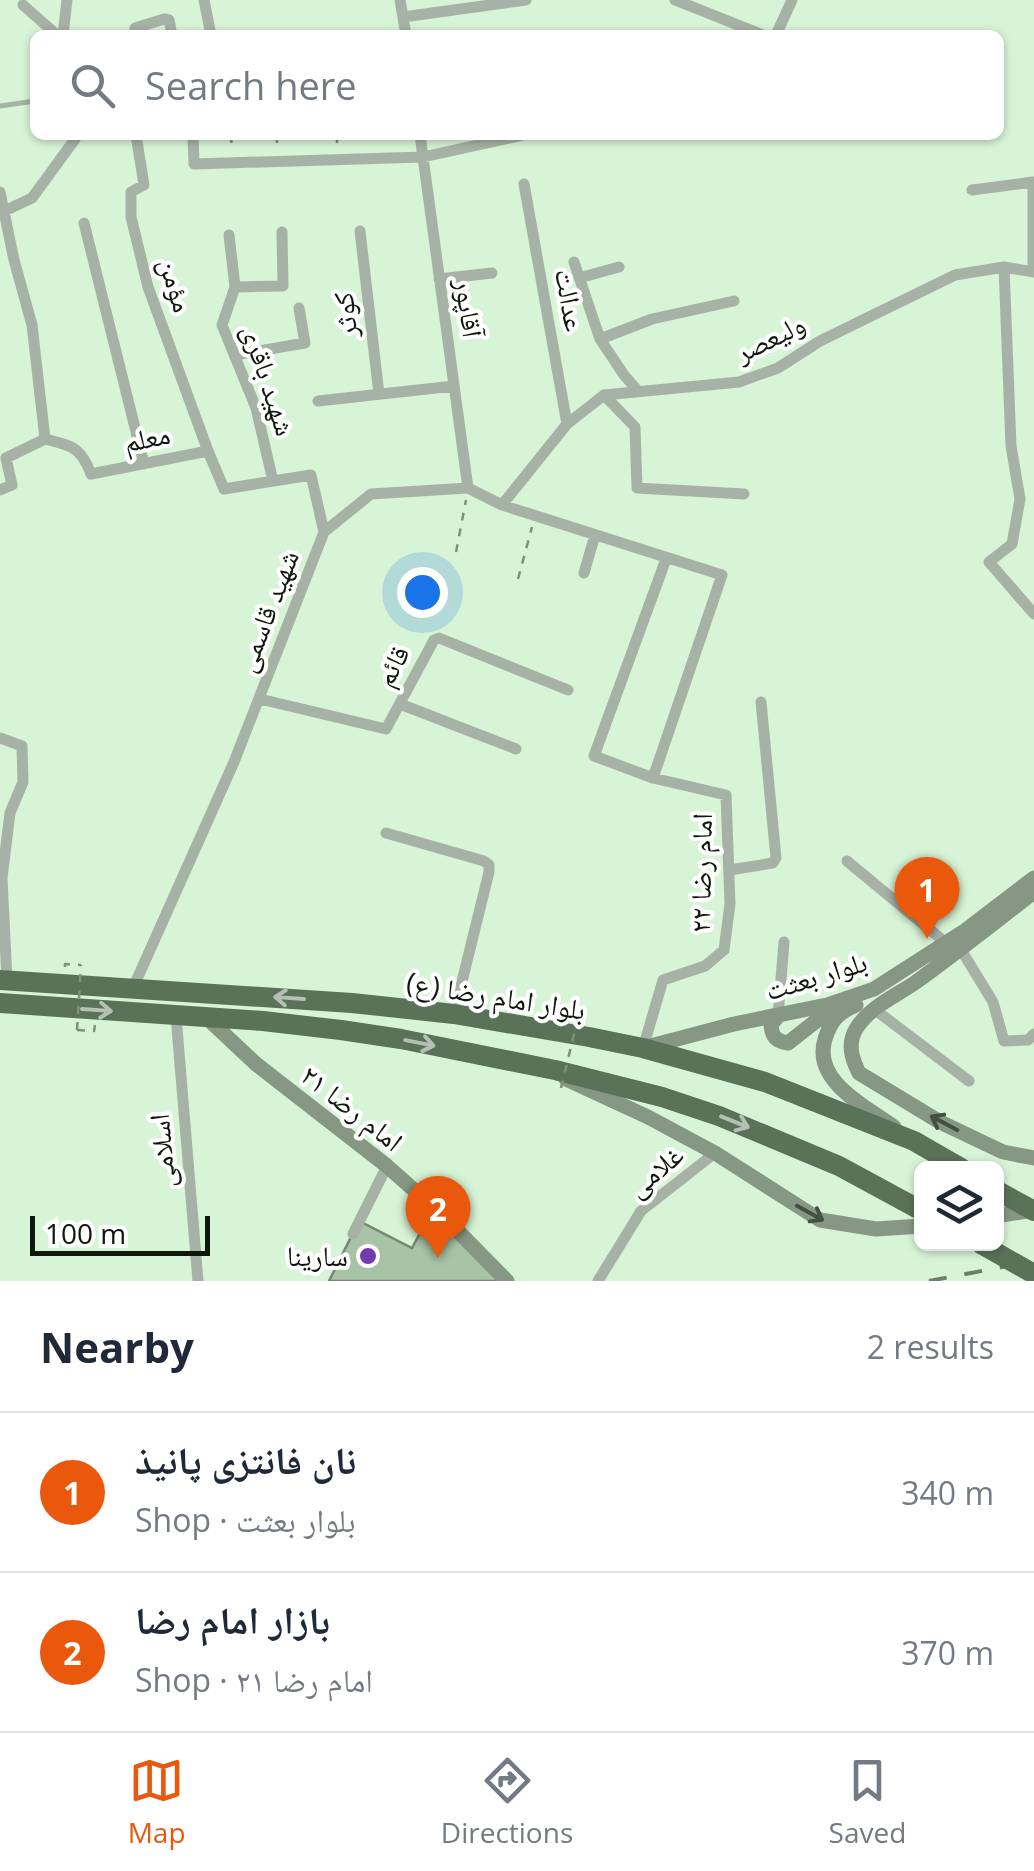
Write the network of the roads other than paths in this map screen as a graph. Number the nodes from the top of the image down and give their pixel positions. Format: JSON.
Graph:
{"nodes":[{"id":1,"x":67,"y":0,"type":"edge"},
{"id":2,"x":204,"y":0,"type":"edge"},
{"id":3,"x":400,"y":0,"type":"edge"},
{"id":4,"x":521,"y":0,"type":"edge"},
{"id":5,"x":675,"y":0,"type":"edge"},
{"id":6,"x":792,"y":0,"type":"edge"},
{"id":7,"x":22,"y":5,"type":"dead end"},
{"id":8,"x":403,"y":17,"type":"junction"},
{"id":9,"x":135,"y":28,"type":"dead end"},
{"id":10,"x":54,"y":30,"type":"edge"},
{"id":11,"x":61,"y":30,"type":"edge"},
{"id":12,"x":171,"y":30,"type":"edge"},
{"id":13,"x":210,"y":30,"type":"edge"},
{"id":14,"x":405,"y":30,"type":"edge"},
{"id":15,"x":751,"y":30,"type":"edge"},
{"id":16,"x":778,"y":30,"type":"edge"},
{"id":17,"x":30,"y":102,"type":"edge"},
{"id":18,"x":0,"y":106,"type":"edge"},
{"id":19,"x":74,"y":140,"type":"edge"},
{"id":20,"x":137,"y":140,"type":"edge"},
{"id":21,"x":192,"y":140,"type":"edge"},
{"id":22,"x":421,"y":140,"type":"edge"},
{"id":23,"x":500,"y":140,"type":"edge"},
{"id":24,"x":424,"y":157,"type":"junction"},
{"id":25,"x":524,"y":184,"type":"dead end"},
{"id":26,"x":972,"y":190,"type":"dead end"},
{"id":27,"x":0,"y":192,"type":"edge"},
{"id":28,"x":2,"y":212,"type":"edge"},
{"id":29,"x":84,"y":223,"type":"dead end"},
{"id":30,"x":360,"y":231,"type":"dead end"},
{"id":31,"x":282,"y":232,"type":"dead end"},
{"id":32,"x":228,"y":235,"type":"dead end"},
{"id":33,"x":574,"y":262,"type":"dead end"},
{"id":34,"x":619,"y":267,"type":"dead end"},
{"id":35,"x":1004,"y":267,"type":"junction"},
{"id":36,"x":1034,"y":272,"type":"edge"},
{"id":37,"x":492,"y":273,"type":"dead end"},
{"id":38,"x":579,"y":278,"type":"junction"},
{"id":39,"x":439,"y":279,"type":"junction"},
{"id":40,"x":235,"y":287,"type":"junction"},
{"id":41,"x":734,"y":302,"type":"dead end"},
{"id":42,"x":300,"y":308,"type":"dead end"},
{"id":43,"x":600,"y":339,"type":"junction"},
{"id":44,"x":235,"y":355,"type":"junction"},
{"id":45,"x":454,"y":386,"type":"junction"},
{"id":46,"x":638,"y":391,"type":"junction"},
{"id":47,"x":378,"y":394,"type":"junction"},
{"id":48,"x":604,"y":395,"type":"junction"},
{"id":49,"x":318,"y":401,"type":"dead end"},
{"id":50,"x":567,"y":424,"type":"junction"},
{"id":51,"x":45,"y":439,"type":"junction"},
{"id":52,"x":208,"y":451,"type":"junction"},
{"id":53,"x":144,"y":464,"type":"junction"},
{"id":54,"x":273,"y":481,"type":"junction"},
{"id":55,"x":468,"y":488,"type":"junction"},
{"id":56,"x":0,"y":490,"type":"edge"},
{"id":57,"x":744,"y":494,"type":"dead end"},
{"id":58,"x":502,"y":505,"type":"junction"},
{"id":59,"x":324,"y":532,"type":"junction"},
{"id":60,"x":595,"y":535,"type":"junction"},
{"id":61,"x":666,"y":558,"type":"junction"},
{"id":62,"x":584,"y":574,"type":"dead end"},
{"id":63,"x":1034,"y":614,"type":"edge"},
{"id":64,"x":568,"y":690,"type":"dead end"},
{"id":65,"x":260,"y":699,"type":"junction"},
{"id":66,"x":761,"y":702,"type":"dead end"},
{"id":67,"x":400,"y":704,"type":"junction"},
{"id":68,"x":0,"y":738,"type":"edge"},
{"id":69,"x":516,"y":749,"type":"dead end"},
{"id":70,"x":653,"y":778,"type":"junction"},
{"id":71,"x":386,"y":833,"type":"dead end"},
{"id":72,"x":848,"y":860,"type":"dead end"},
{"id":73,"x":730,"y":870,"type":"junction"},
{"id":74,"x":1034,"y":878,"type":"edge"},
{"id":75,"x":1034,"y":892,"type":"edge"},
{"id":76,"x":784,"y":942,"type":"dead end"},
{"id":77,"x":953,"y":946,"type":"junction"},
{"id":78,"x":4,"y":980,"type":"edge"},
{"id":79,"x":916,"y":982,"type":"junction"},
{"id":80,"x":133,"y":988,"type":"junction"},
{"id":81,"x":0,"y":1003,"type":"edge"},
{"id":82,"x":872,"y":1011,"type":"junction"},
{"id":83,"x":838,"y":1012,"type":"junction"},
{"id":84,"x":460,"y":1015,"type":"junction"},
{"id":85,"x":176,"y":1016,"type":"junction"},
{"id":86,"x":778,"y":1016,"type":"junction"},
{"id":87,"x":207,"y":1018,"type":"junction"},
{"id":88,"x":1034,"y":1034,"type":"edge"},
{"id":89,"x":643,"y":1048,"type":"junction"},
{"id":90,"x":458,"y":1050,"type":"junction"},
{"id":91,"x":540,"y":1067,"type":"junction"},
{"id":92,"x":968,"y":1081,"type":"dead end"},
{"id":93,"x":914,"y":1141,"type":"junction"},
{"id":94,"x":715,"y":1154,"type":"junction"},
{"id":95,"x":1034,"y":1158,"type":"edge"},
{"id":96,"x":949,"y":1161,"type":"edge"},
{"id":97,"x":387,"y":1166,"type":"junction"},
{"id":98,"x":1004,"y":1194,"type":"edge"},
{"id":99,"x":914,"y":1207,"type":"edge"},
{"id":100,"x":1034,"y":1210,"type":"edge"},
{"id":101,"x":1004,"y":1215,"type":"edge"},
{"id":102,"x":914,"y":1227,"type":"edge"},
{"id":103,"x":346,"y":1248,"type":"edge"},
{"id":104,"x":993,"y":1251,"type":"edge"},
{"id":105,"x":1034,"y":1274,"type":"edge"},
{"id":106,"x":198,"y":1281,"type":"edge"},
{"id":107,"x":507,"y":1281,"type":"edge"},
{"id":108,"x":598,"y":1281,"type":"edge"}],
"edges":[{"from":1,"to":11,"type":"street"},
{"from":2,"to":13,"type":"street"},
{"from":3,"to":8,"type":"street"},
{"from":4,"to":8,"type":"street"},
{"from":5,"to":15,"type":"street"},
{"from":6,"to":16,"type":"street"},
{"from":7,"to":10,"type":"street"},
{"from":8,"to":14,"type":"street"},
{"from":9,"to":12,"type":"street"},
{"from":17,"to":18,"type":"lane"},
{"from":19,"to":28,"type":"street"},
{"from":20,"to":52,"type":"street","name":"مؤمن"},
{"from":21,"to":24,"type":"street"},
{"from":22,"to":24,"type":"street","name":"آقاپور"},
{"from":23,"to":24,"type":"street"},
{"from":24,"to":39,"type":"street","name":"آقاپور"},
{"from":25,"to":50,"type":"street","name":"عدالت"},
{"from":26,"to":36,"type":"street"},
{"from":27,"to":28,"type":"street"},
{"from":28,"to":51,"type":"street"},
{"from":29,"to":53,"type":"street"},
{"from":30,"to":47,"type":"street","name":"کوثر"},
{"from":31,"to":40,"type":"street"},
{"from":32,"to":40,"type":"street","name":"شهید باقری"},
{"from":33,"to":38,"type":"street"},
{"from":34,"to":38,"type":"street"},
{"from":35,"to":36,"type":"street","name":"ولیعصر"},
{"from":35,"to":46,"type":"street","name":"ولیعصر"},
{"from":35,"to":63,"type":"street"},
{"from":37,"to":39,"type":"street"},
{"from":38,"to":43,"type":"street"},
{"from":39,"to":45,"type":"street","name":"آقاپور"},
{"from":40,"to":44,"type":"street","name":"شهید باقری"},
{"from":41,"to":43,"type":"street"},
{"from":42,"to":44,"type":"street"},
{"from":43,"to":46,"type":"street"},
{"from":44,"to":54,"type":"street","name":"شهید باقری"},
{"from":45,"to":47,"type":"street"},
{"from":45,"to":55,"type":"street","name":"آقاپور"},
{"from":46,"to":48,"type":"street","name":"ولیعصر"},
{"from":47,"to":49,"type":"street"},
{"from":48,"to":50,"type":"street"},
{"from":48,"to":57,"type":"street"},
{"from":50,"to":58,"type":"street"},
{"from":51,"to":53,"type":"street","name":"معلم"},
{"from":51,"to":56,"type":"street"},
{"from":52,"to":53,"type":"street","name":"معلم"},
{"from":52,"to":54,"type":"street","name":"معلم"},
{"from":54,"to":59,"type":"street","name":"معلم"},
{"from":55,"to":58,"type":"street"},
{"from":55,"to":59,"type":"street","name":"شهید قاسمی"},
{"from":58,"to":60,"type":"street"},
{"from":59,"to":65,"type":"street","name":"شهید قاسمی"},
{"from":60,"to":61,"type":"street"},
{"from":60,"to":62,"type":"street"},
{"from":61,"to":70,"type":"street"},
{"from":61,"to":70,"type":"street","name":"امام رضا ۲۲"},
{"from":64,"to":67,"type":"street","name":"قائم"},
{"from":65,"to":67,"type":"street","name":"قائم"},
{"from":65,"to":80,"type":"street","name":"شهید قاسمی"},
{"from":66,"to":73,"type":"street"},
{"from":67,"to":69,"type":"street"},
{"from":68,"to":78,"type":"street"},
{"from":70,"to":73,"type":"street","name":"امام رضا ۲۲"},
{"from":71,"to":84,"type":"street"},
{"from":72,"to":77,"type":"street"},
{"from":73,"to":89,"type":"street","name":"امام رضا ۲۲"},
{"from":74,"to":77,"type":"street","name":"بلوار بعثت"},
{"from":75,"to":77,"type":"street","name":"بلوار بعثت"},
{"from":76,"to":86,"type":"street"},
{"from":77,"to":79,"type":"street","name":"بلوار بعثت"},
{"from":77,"to":86,"type":"street","name":"بلوار بعثت"},
{"from":77,"to":88,"type":"street"},
{"from":78,"to":80,"type":"highway","name":"بلوار امام رضا (ع)"},
{"from":79,"to":82,"type":"street","name":"بلوار بعثت"},
{"from":79,"to":83,"type":"street"},
{"from":84,"to":80,"type":"highway","name":"بلوار امام رضا (ع)","one_way":true},
{"from":81,"to":85,"type":"highway","name":"بلوار امام رضا (ع)","one_way":true},
{"from":82,"to":92,"type":"street"},
{"from":95,"to":82,"type":"street","one_way":true},
{"from":83,"to":86,"type":"street"},
{"from":83,"to":93,"type":"street"},
{"from":84,"to":89,"type":"highway","name":"بلوار امام رضا (ع)"},
{"from":84,"to":90,"type":"highway"},
{"from":85,"to":87,"type":"highway","name":"بلوار امام رضا (ع)"},
{"from":85,"to":106,"type":"street","name":"اسلامی"},
{"from":86,"to":89,"type":"street","name":"بلوار بعثت"},
{"from":87,"to":90,"type":"highway","name":"بلوار امام رضا (ع)","one_way":true},
{"from":87,"to":97,"type":"street","name":"امام رضا ۲۱"},
{"from":89,"to":93,"type":"highway","name":"بلوار امام رضا (ع)"},
{"from":90,"to":91,"type":"highway","name":"بلوار امام رضا (ع)"},
{"from":91,"to":94,"type":"street"},
{"from":91,"to":99,"type":"highway","name":"بلوار امام رضا (ع)","one_way":true},
{"from":93,"to":96,"type":"highway","name":"بلوار امام رضا (ع)"},
{"from":94,"to":102,"type":"street","one_way":true},
{"from":94,"to":108,"type":"street","name":"غلامی"},
{"from":97,"to":103,"type":"street"},
{"from":97,"to":107,"type":"street","name":"امام رضا ۲۱"},
{"from":98,"to":100,"type":"highway","bridge":true},
{"from":100,"to":101,"type":"street"},
{"from":104,"to":105,"type":"highway","bridge":true}]}
